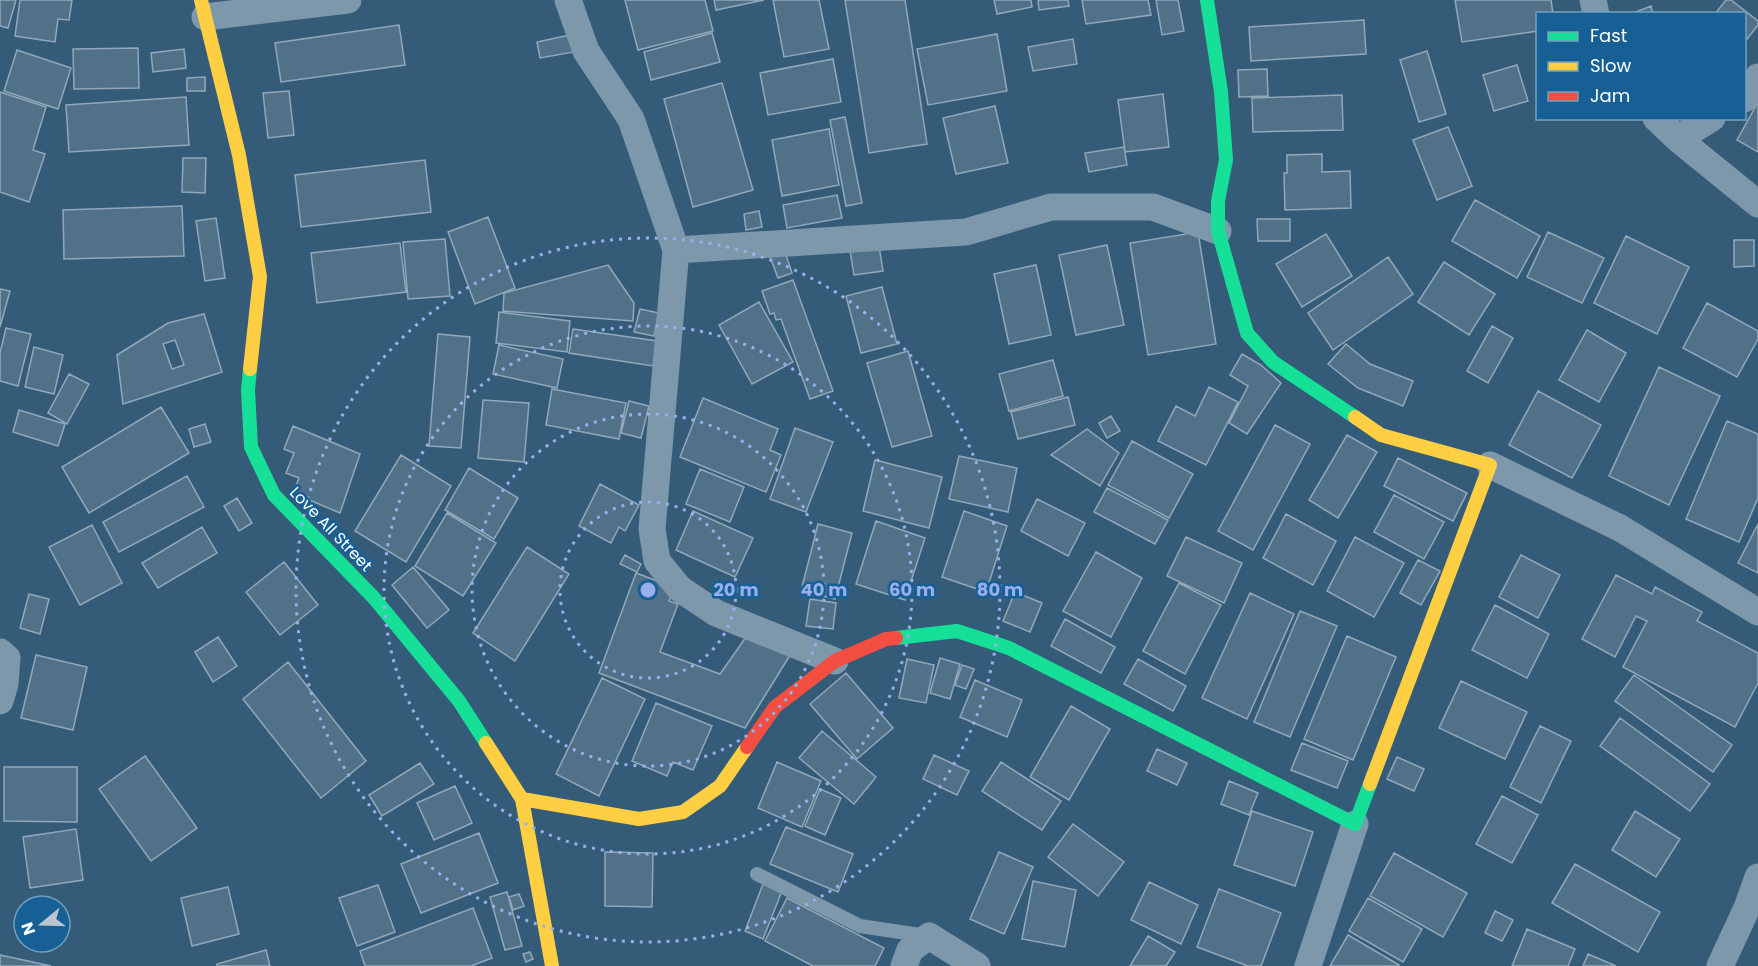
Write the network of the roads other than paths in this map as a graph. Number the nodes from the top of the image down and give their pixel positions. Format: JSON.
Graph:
{"nodes":[{"id":1,"x":348,"y":0,"type":"edge"},
{"id":2,"x":568,"y":0,"type":"edge"},
{"id":3,"x":1208,"y":0,"type":"edge"},
{"id":4,"x":203,"y":8,"type":"edge"},
{"id":5,"x":1758,"y":77,"type":"edge"},
{"id":6,"x":1746,"y":96,"type":"edge"},
{"id":7,"x":1658,"y":120,"type":"edge"},
{"id":8,"x":1709,"y":120,"type":"edge"},
{"id":9,"x":1678,"y":139,"type":"junction"},
{"id":10,"x":1758,"y":204,"type":"edge"},
{"id":11,"x":1218,"y":231,"type":"junction"},
{"id":12,"x":676,"y":250,"type":"junction"},
{"id":13,"x":1490,"y":465,"type":"junction"},
{"id":14,"x":1758,"y":612,"type":"edge"},
{"id":15,"x":0,"y":652,"type":"edge"},
{"id":16,"x":835,"y":661,"type":"junction"},
{"id":17,"x":0,"y":701,"type":"edge"},
{"id":18,"x":522,"y":799,"type":"junction"},
{"id":19,"x":1355,"y":824,"type":"junction"},
{"id":20,"x":757,"y":874,"type":"dead end"},
{"id":21,"x":1758,"y":877,"type":"edge"},
{"id":22,"x":929,"y":936,"type":"junction"},
{"id":23,"x":552,"y":966,"type":"edge"},
{"id":24,"x":904,"y":966,"type":"edge"},
{"id":25,"x":976,"y":966,"type":"edge"},
{"id":26,"x":1308,"y":966,"type":"edge"},
{"id":27,"x":1720,"y":966,"type":"edge"}],
"edges":[{"from":1,"to":4,"type":"street"},
{"from":2,"to":12,"type":"street"},
{"from":3,"to":11,"type":"street"},
{"from":4,"to":18,"type":"street","name":"Love All Street"},
{"from":5,"to":6,"type":"street"},
{"from":7,"to":9,"type":"street"},
{"from":8,"to":9,"type":"street"},
{"from":9,"to":10,"type":"street"},
{"from":11,"to":12,"type":"street"},
{"from":11,"to":13,"type":"street"},
{"from":12,"to":16,"type":"street"},
{"from":13,"to":14,"type":"street"},
{"from":13,"to":19,"type":"street"},
{"from":15,"to":17,"type":"street"},
{"from":16,"to":18,"type":"street"},
{"from":16,"to":19,"type":"street"},
{"from":18,"to":23,"type":"street","name":"Love All Street"},
{"from":19,"to":26,"type":"street"},
{"from":20,"to":22,"type":"lane"},
{"from":21,"to":27,"type":"street"},
{"from":22,"to":24,"type":"street"},
{"from":22,"to":25,"type":"street"}]}
